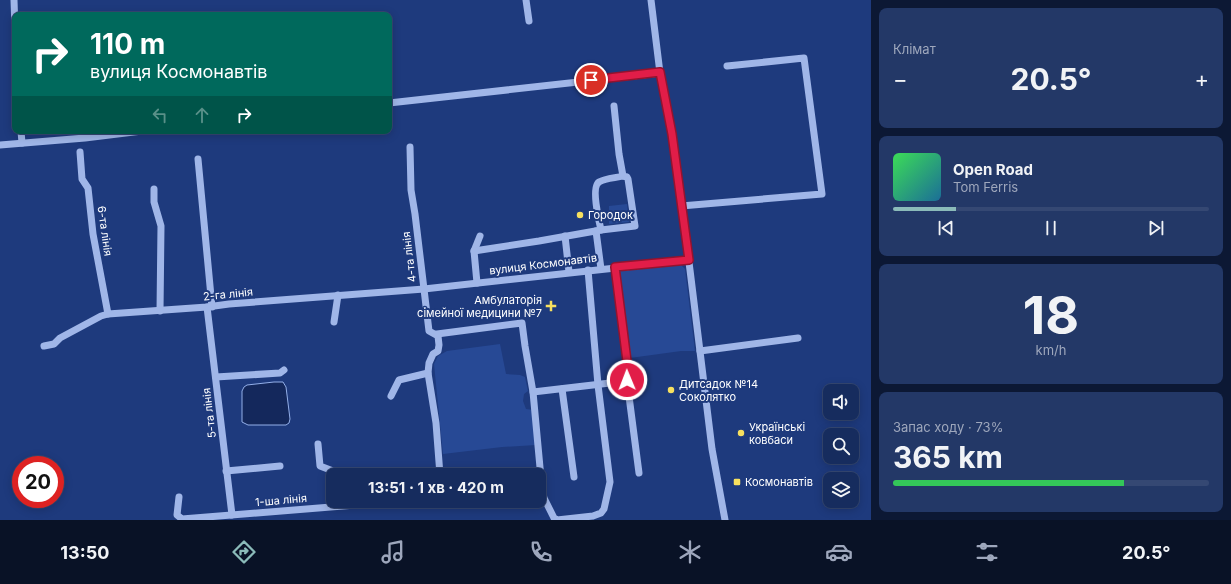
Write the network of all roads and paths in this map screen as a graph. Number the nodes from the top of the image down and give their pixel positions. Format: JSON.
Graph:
{"nodes":[{"id":1,"x":14,"y":0,"type":"edge"},
{"id":2,"x":526,"y":0,"type":"edge"},
{"id":3,"x":651,"y":0,"type":"edge"},
{"id":4,"x":14,"y":12,"type":"edge"},
{"id":5,"x":529,"y":21,"type":"dead end"},
{"id":6,"x":726,"y":66,"type":"dead end"},
{"id":7,"x":660,"y":72,"type":"junction"},
{"id":8,"x":392,"y":103,"type":"edge"},
{"id":9,"x":614,"y":106,"type":"dead end"},
{"id":10,"x":21,"y":134,"type":"edge"},
{"id":11,"x":118,"y":134,"type":"edge"},
{"id":12,"x":22,"y":143,"type":"junction"},
{"id":13,"x":0,"y":145,"type":"edge"},
{"id":14,"x":410,"y":147,"type":"dead end"},
{"id":15,"x":80,"y":152,"type":"dead end"},
{"id":16,"x":198,"y":159,"type":"dead end"},
{"id":17,"x":623,"y":176,"type":"junction"},
{"id":18,"x":154,"y":189,"type":"dead end"},
{"id":19,"x":681,"y":206,"type":"junction"},
{"id":20,"x":598,"y":231,"type":"junction"},
{"id":21,"x":480,"y":236,"type":"dead end"},
{"id":22,"x":565,"y":236,"type":"junction"},
{"id":23,"x":474,"y":251,"type":"junction"},
{"id":24,"x":689,"y":260,"type":"junction"},
{"id":25,"x":615,"y":267,"type":"junction"},
{"id":26,"x":601,"y":269,"type":"junction"},
{"id":27,"x":588,"y":270,"type":"junction"},
{"id":28,"x":569,"y":272,"type":"junction"},
{"id":29,"x":477,"y":283,"type":"junction"},
{"id":30,"x":424,"y":289,"type":"junction"},
{"id":31,"x":338,"y":295,"type":"junction"},
{"id":32,"x":210,"y":307,"type":"junction"},
{"id":33,"x":160,"y":311,"type":"junction"},
{"id":34,"x":108,"y":314,"type":"junction"},
{"id":35,"x":334,"y":322,"type":"dead end"},
{"id":36,"x":437,"y":334,"type":"junction"},
{"id":37,"x":798,"y":338,"type":"dead end"},
{"id":38,"x":44,"y":346,"type":"dead end"},
{"id":39,"x":700,"y":351,"type":"junction"},
{"id":40,"x":284,"y":370,"type":"dead end"},
{"id":41,"x":428,"y":374,"type":"junction"},
{"id":42,"x":216,"y":377,"type":"junction"},
{"id":43,"x":627,"y":380,"type":"junction"},
{"id":44,"x":598,"y":385,"type":"junction"},
{"id":45,"x":562,"y":389,"type":"junction"},
{"id":46,"x":533,"y":392,"type":"junction"},
{"id":47,"x":391,"y":396,"type":"dead end"},
{"id":48,"x":318,"y":444,"type":"dead end"},
{"id":49,"x":280,"y":466,"type":"dead end"},
{"id":50,"x":326,"y":468,"type":"edge"},
{"id":51,"x":439,"y":468,"type":"edge"},
{"id":52,"x":539,"y":468,"type":"edge"},
{"id":53,"x":226,"y":471,"type":"junction"},
{"id":54,"x":639,"y":473,"type":"dead end"},
{"id":55,"x":574,"y":477,"type":"dead end"},
{"id":56,"x":179,"y":497,"type":"dead end"},
{"id":57,"x":546,"y":503,"type":"edge"},
{"id":58,"x":326,"y":505,"type":"edge"},
{"id":59,"x":232,"y":515,"type":"junction"},
{"id":60,"x":725,"y":520,"type":"edge"}],
"edges":[{"from":1,"to":4,"type":"street"},
{"from":2,"to":5,"type":"street"},
{"from":3,"to":7,"type":"street"},
{"from":6,"to":19,"type":"street"},
{"from":7,"to":8,"type":"street"},
{"from":7,"to":19,"type":"street"},
{"from":9,"to":17,"type":"street"},
{"from":10,"to":12,"type":"street"},
{"from":11,"to":12,"type":"street"},
{"from":12,"to":13,"type":"street"},
{"from":14,"to":30,"type":"street","name":"4-та лінія"},
{"from":15,"to":34,"type":"street","name":"6-та лінія"},
{"from":16,"to":32,"type":"street","name":"5-та лінія"},
{"from":17,"to":20,"type":"street"},
{"from":17,"to":20,"type":"street"},
{"from":18,"to":33,"type":"street"},
{"from":19,"to":24,"type":"street"},
{"from":20,"to":22,"type":"street"},
{"from":20,"to":26,"type":"street"},
{"from":21,"to":23,"type":"street"},
{"from":22,"to":23,"type":"street"},
{"from":22,"to":28,"type":"street"},
{"from":23,"to":29,"type":"street"},
{"from":24,"to":25,"type":"street","name":"вулиця Космонавтів"},
{"from":24,"to":39,"type":"street"},
{"from":25,"to":26,"type":"street","name":"вулиця Космонавтів"},
{"from":25,"to":43,"type":"street"},
{"from":26,"to":27,"type":"street","name":"вулиця Космонавтів"},
{"from":27,"to":28,"type":"street","name":"вулиця Космонавтів"},
{"from":27,"to":44,"type":"street"},
{"from":28,"to":29,"type":"street","name":"вулиця Космонавтів"},
{"from":29,"to":30,"type":"street","name":"вулиця Космонавтів"},
{"from":30,"to":31,"type":"street","name":"2-га лінія"},
{"from":30,"to":36,"type":"street","name":"4-та лінія"},
{"from":31,"to":32,"type":"street","name":"2-га лінія"},
{"from":31,"to":35,"type":"street"},
{"from":32,"to":33,"type":"street","name":"2-га лінія"},
{"from":32,"to":42,"type":"street","name":"5-та лінія"},
{"from":33,"to":34,"type":"street","name":"2-га лінія"},
{"from":34,"to":38,"type":"street","name":"2-га лінія"},
{"from":36,"to":41,"type":"street"},
{"from":36,"to":46,"type":"street"},
{"from":37,"to":39,"type":"street"},
{"from":39,"to":60,"type":"street"},
{"from":40,"to":42,"type":"street"},
{"from":41,"to":47,"type":"street"},
{"from":41,"to":51,"type":"street"},
{"from":42,"to":53,"type":"street","name":"5-та лінія"},
{"from":43,"to":44,"type":"street"},
{"from":43,"to":54,"type":"street"},
{"from":44,"to":45,"type":"street"},
{"from":44,"to":57,"type":"street"},
{"from":45,"to":46,"type":"street"},
{"from":45,"to":55,"type":"street"},
{"from":46,"to":52,"type":"street"},
{"from":48,"to":50,"type":"street"},
{"from":49,"to":53,"type":"street"},
{"from":53,"to":59,"type":"street","name":"5-та лінія"},
{"from":56,"to":59,"type":"street","name":"1-ша лінія"},
{"from":58,"to":59,"type":"street","name":"1-ша лінія"}]}
